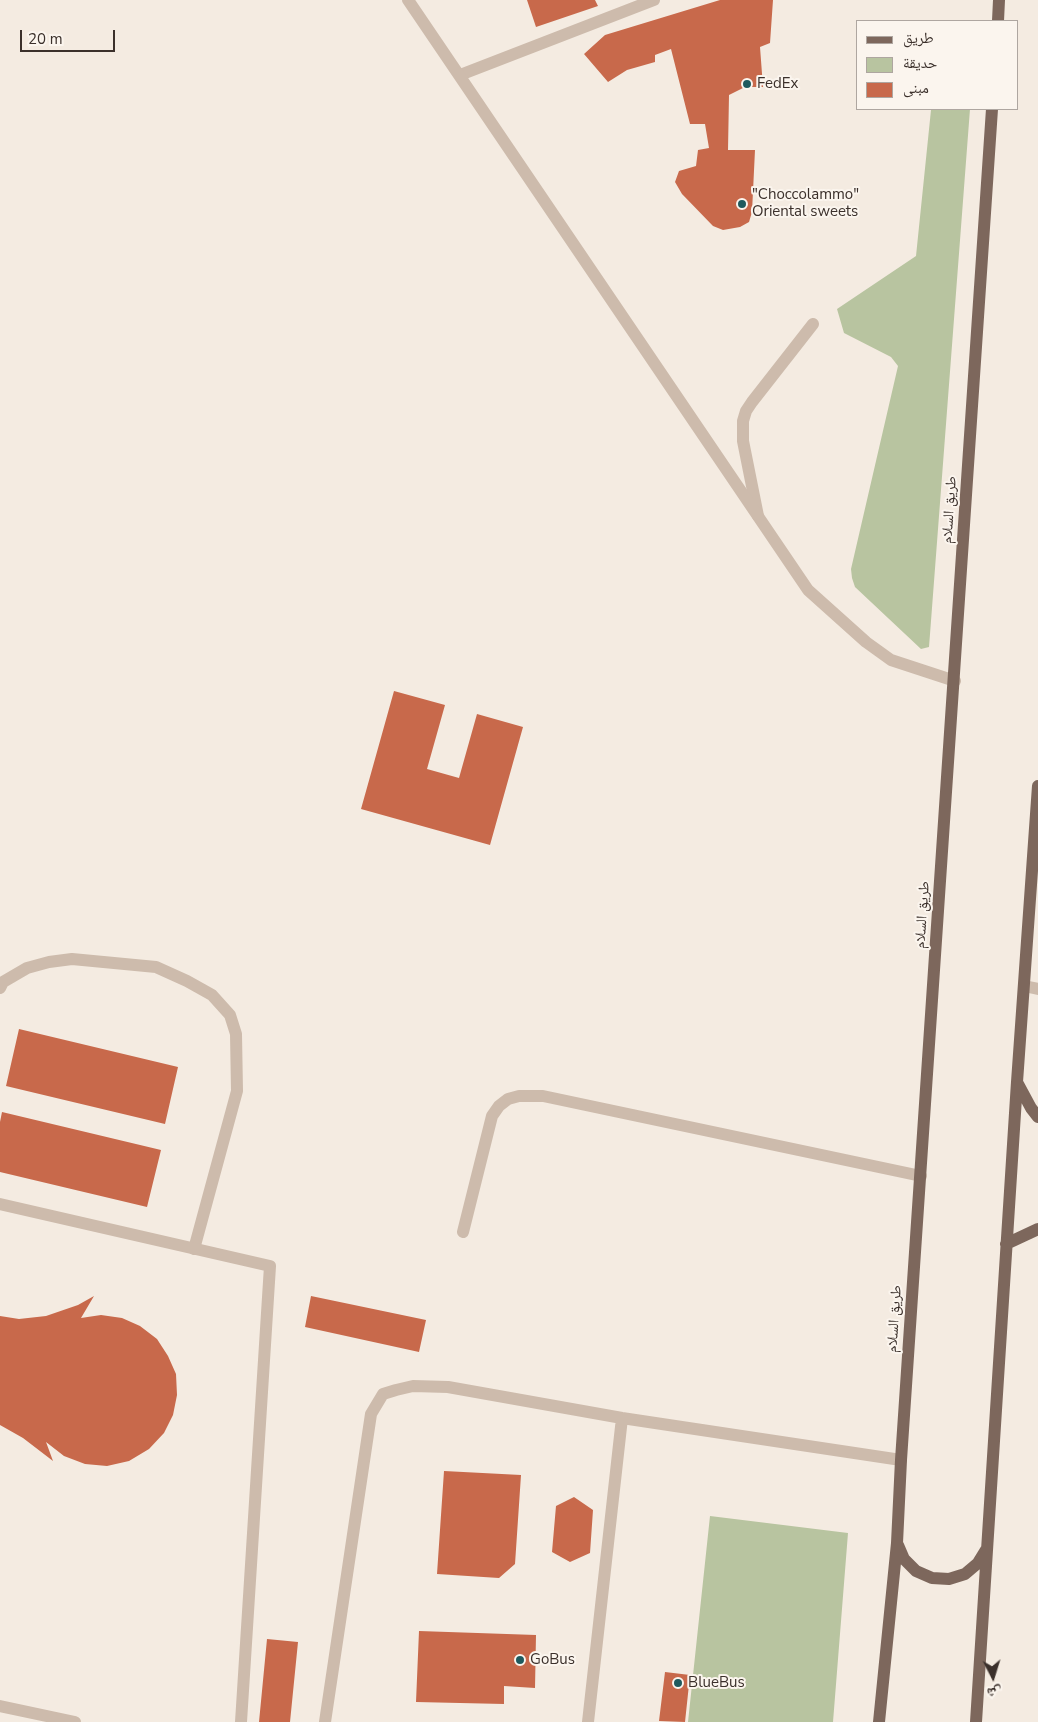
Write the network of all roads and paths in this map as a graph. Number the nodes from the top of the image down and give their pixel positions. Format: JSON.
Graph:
{"nodes":[{"id":1,"x":408,"y":0,"type":"edge"},
{"id":2,"x":654,"y":0,"type":"edge"},
{"id":3,"x":999,"y":0,"type":"edge"},
{"id":4,"x":998,"y":20,"type":"edge"},
{"id":5,"x":460,"y":76,"type":"junction"},
{"id":6,"x":992,"y":110,"type":"edge"},
{"id":7,"x":814,"y":324,"type":"dead end"},
{"id":8,"x":758,"y":516,"type":"junction"},
{"id":9,"x":955,"y":681,"type":"junction"},
{"id":10,"x":1038,"y":786,"type":"edge"},
{"id":11,"x":1024,"y":986,"type":"junction"},
{"id":12,"x":0,"y":988,"type":"edge"},
{"id":13,"x":1038,"y":989,"type":"edge"},
{"id":14,"x":1017,"y":1082,"type":"junction"},
{"id":15,"x":1038,"y":1117,"type":"edge"},
{"id":16,"x":921,"y":1176,"type":"junction"},
{"id":17,"x":0,"y":1204,"type":"edge"},
{"id":18,"x":1038,"y":1229,"type":"edge"},
{"id":19,"x":463,"y":1232,"type":"dead end"},
{"id":20,"x":1006,"y":1244,"type":"junction"},
{"id":21,"x":194,"y":1249,"type":"junction"},
{"id":22,"x":622,"y":1418,"type":"junction"},
{"id":23,"x":901,"y":1460,"type":"junction"},
{"id":24,"x":897,"y":1543,"type":"junction"},
{"id":25,"x":987,"y":1548,"type":"junction"},
{"id":26,"x":0,"y":1706,"type":"edge"},
{"id":27,"x":75,"y":1722,"type":"edge"},
{"id":28,"x":241,"y":1722,"type":"edge"},
{"id":29,"x":324,"y":1722,"type":"edge"},
{"id":30,"x":588,"y":1722,"type":"edge"},
{"id":31,"x":879,"y":1722,"type":"edge"},
{"id":32,"x":976,"y":1722,"type":"edge"}],
"edges":[{"from":1,"to":5,"type":"street"},
{"from":2,"to":5,"type":"street"},
{"from":3,"to":4,"type":"main road"},
{"from":5,"to":8,"type":"street"},
{"from":6,"to":9,"type":"main road","name":"طريق السلام"},
{"from":7,"to":8,"type":"street"},
{"from":8,"to":9,"type":"street"},
{"from":9,"to":16,"type":"main road","name":"طريق السلام"},
{"from":10,"to":11,"type":"main road"},
{"from":11,"to":13,"type":"street"},
{"from":11,"to":14,"type":"main road"},
{"from":12,"to":21,"type":"street"},
{"from":14,"to":15,"type":"main road"},
{"from":14,"to":20,"type":"main road"},
{"from":16,"to":19,"type":"street"},
{"from":16,"to":23,"type":"main road","name":"طريق السلام"},
{"from":17,"to":21,"type":"street"},
{"from":18,"to":20,"type":"main road"},
{"from":20,"to":25,"type":"main road"},
{"from":21,"to":28,"type":"street"},
{"from":22,"to":23,"type":"street"},
{"from":22,"to":29,"type":"street"},
{"from":22,"to":30,"type":"street"},
{"from":23,"to":24,"type":"main road","name":"طريق السلام"},
{"from":24,"to":25,"type":"main road"},
{"from":24,"to":31,"type":"main road","name":"طريق السلام"},
{"from":25,"to":32,"type":"main road"},
{"from":26,"to":27,"type":"street"}]}
